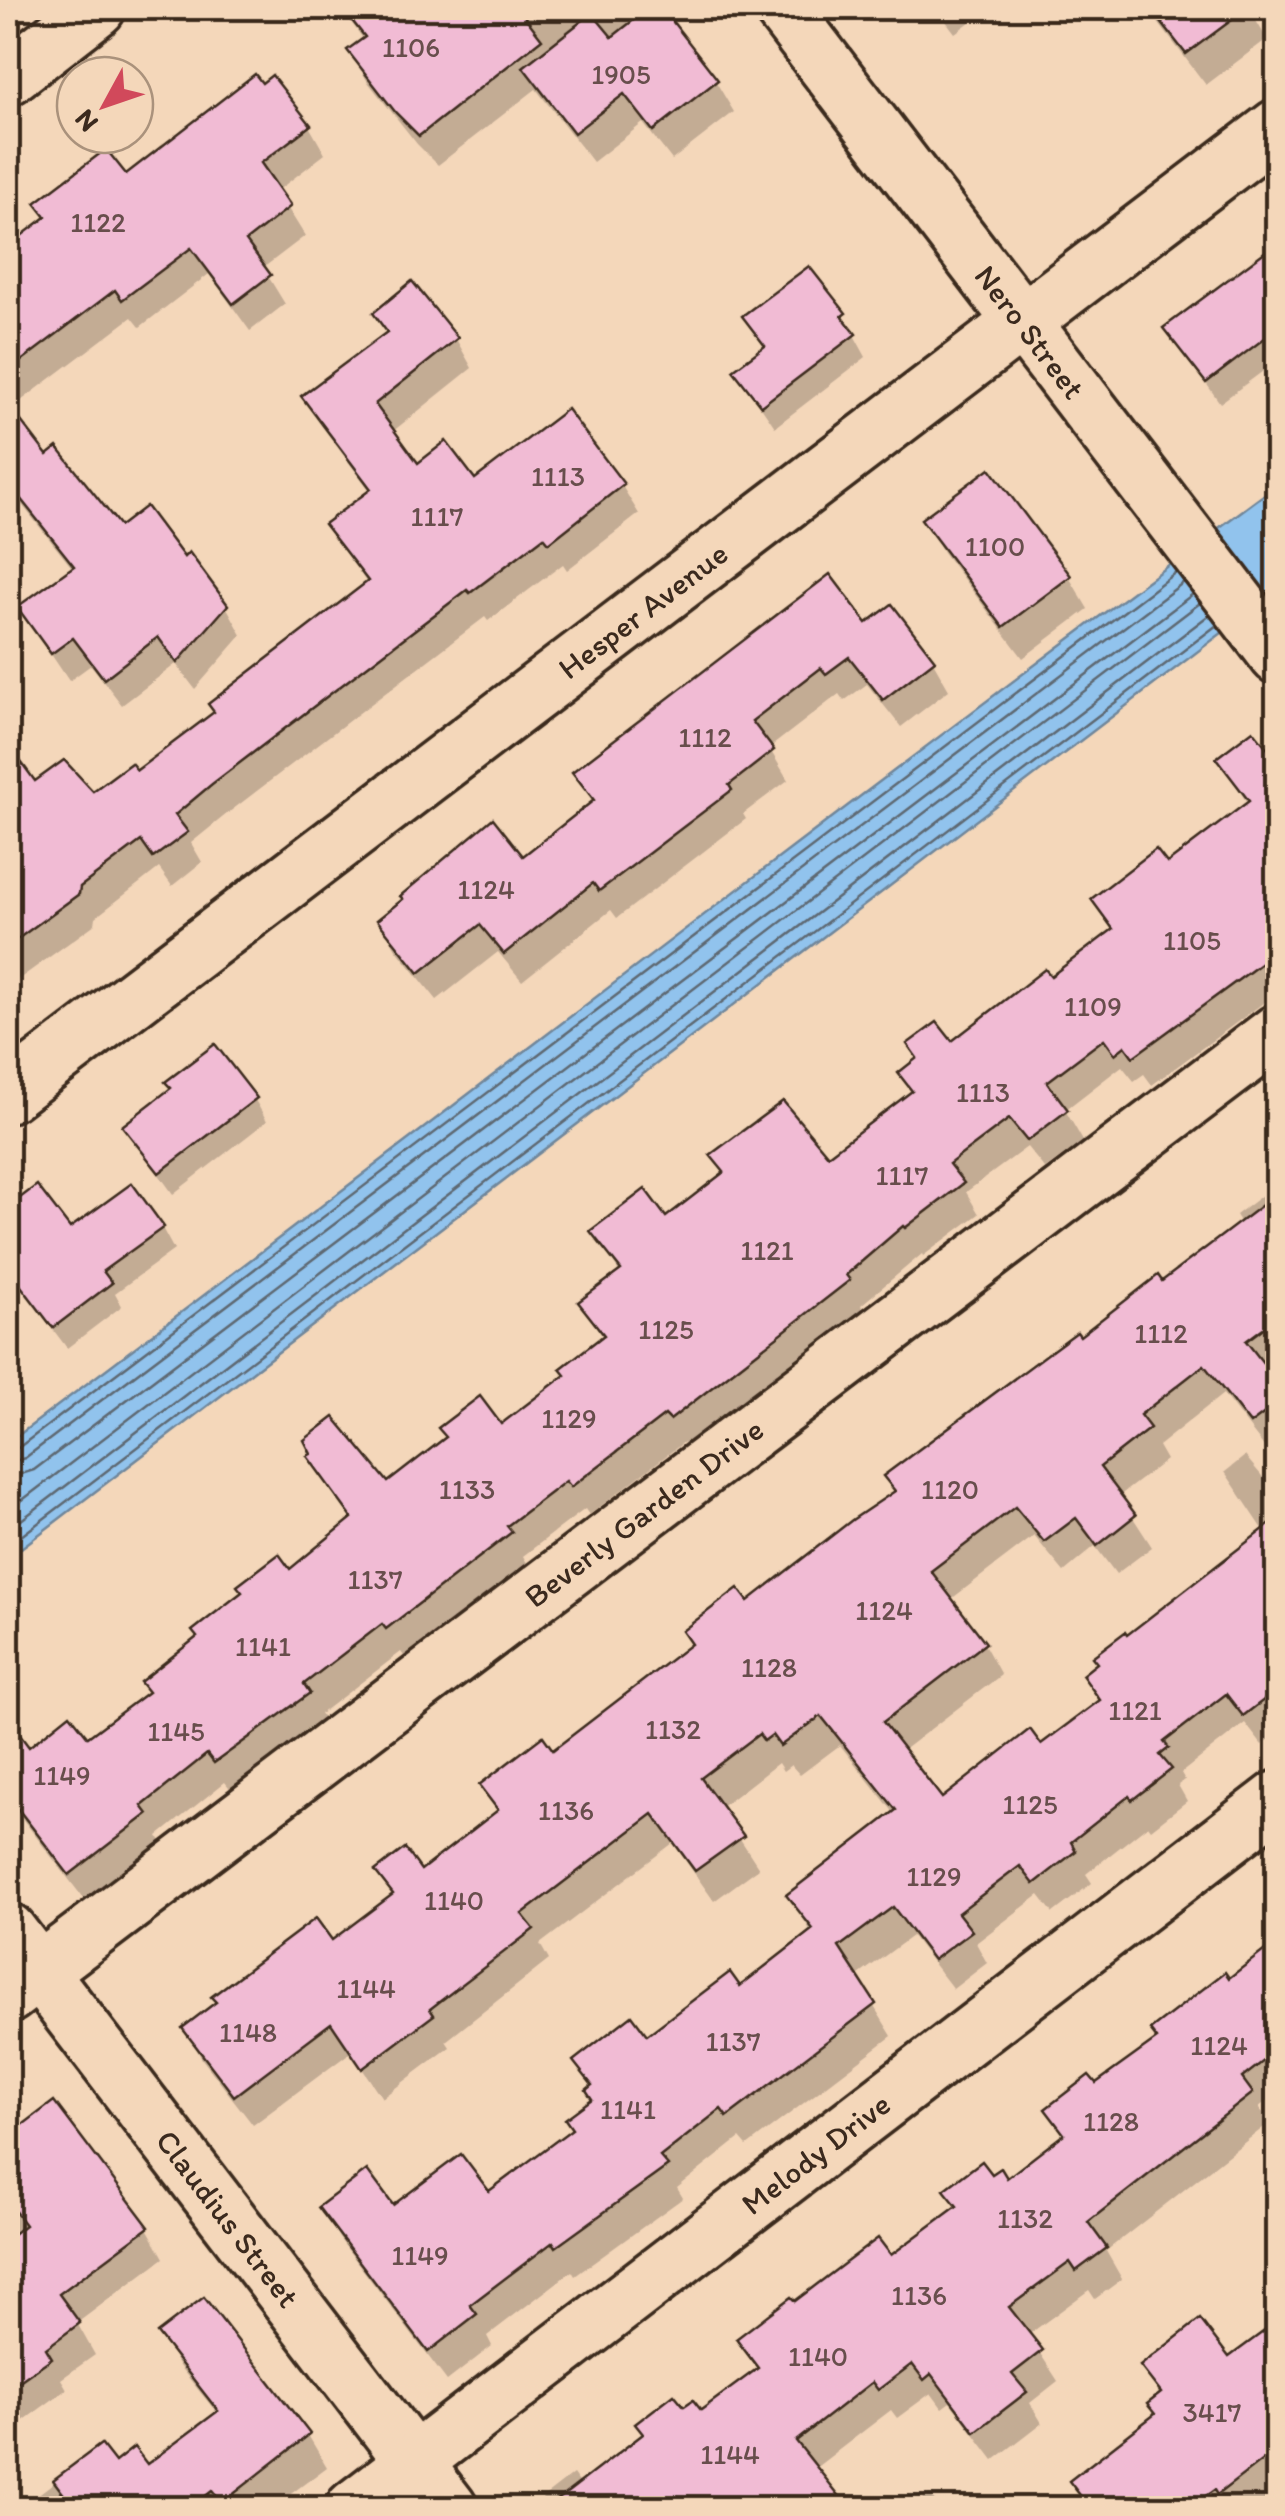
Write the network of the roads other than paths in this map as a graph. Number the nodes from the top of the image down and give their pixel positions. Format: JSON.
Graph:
{"nodes":[{"id":1,"x":98,"y":8,"type":"edge"},
{"id":2,"x":782,"y":8,"type":"edge"},
{"id":3,"x":8,"y":77,"type":"edge"},
{"id":4,"x":1278,"y":127,"type":"edge"},
{"id":5,"x":1024,"y":322,"type":"junction"},
{"id":6,"x":1276,"y":654,"type":"edge"},
{"id":7,"x":1278,"y":1032,"type":"edge"},
{"id":8,"x":8,"y":1094,"type":"edge"},
{"id":9,"x":1278,"y":1798,"type":"edge"},
{"id":10,"x":18,"y":1966,"type":"edge"},
{"id":11,"x":413,"y":2463,"type":"junction"},
{"id":12,"x":354,"y":2508,"type":"edge"},
{"id":13,"x":448,"y":2508,"type":"edge"}],
"edges":[{"from":1,"to":3,"type":"street"},
{"from":2,"to":5,"type":"street","name":"Nero Street"},
{"from":4,"to":5,"type":"street","name":"Hesper Avenue"},
{"from":5,"to":6,"type":"street","name":"Nero Street"},
{"from":5,"to":8,"type":"street","name":"Hesper Avenue"},
{"from":7,"to":10,"type":"street","name":"Beverly Garden Drive"},
{"from":9,"to":11,"type":"street","name":"Melody Drive"},
{"from":10,"to":11,"type":"street","name":"Claudius Street"},
{"from":11,"to":12,"type":"street","name":"Melody Drive"},
{"from":11,"to":13,"type":"street","name":"Claudius Street"}]}
